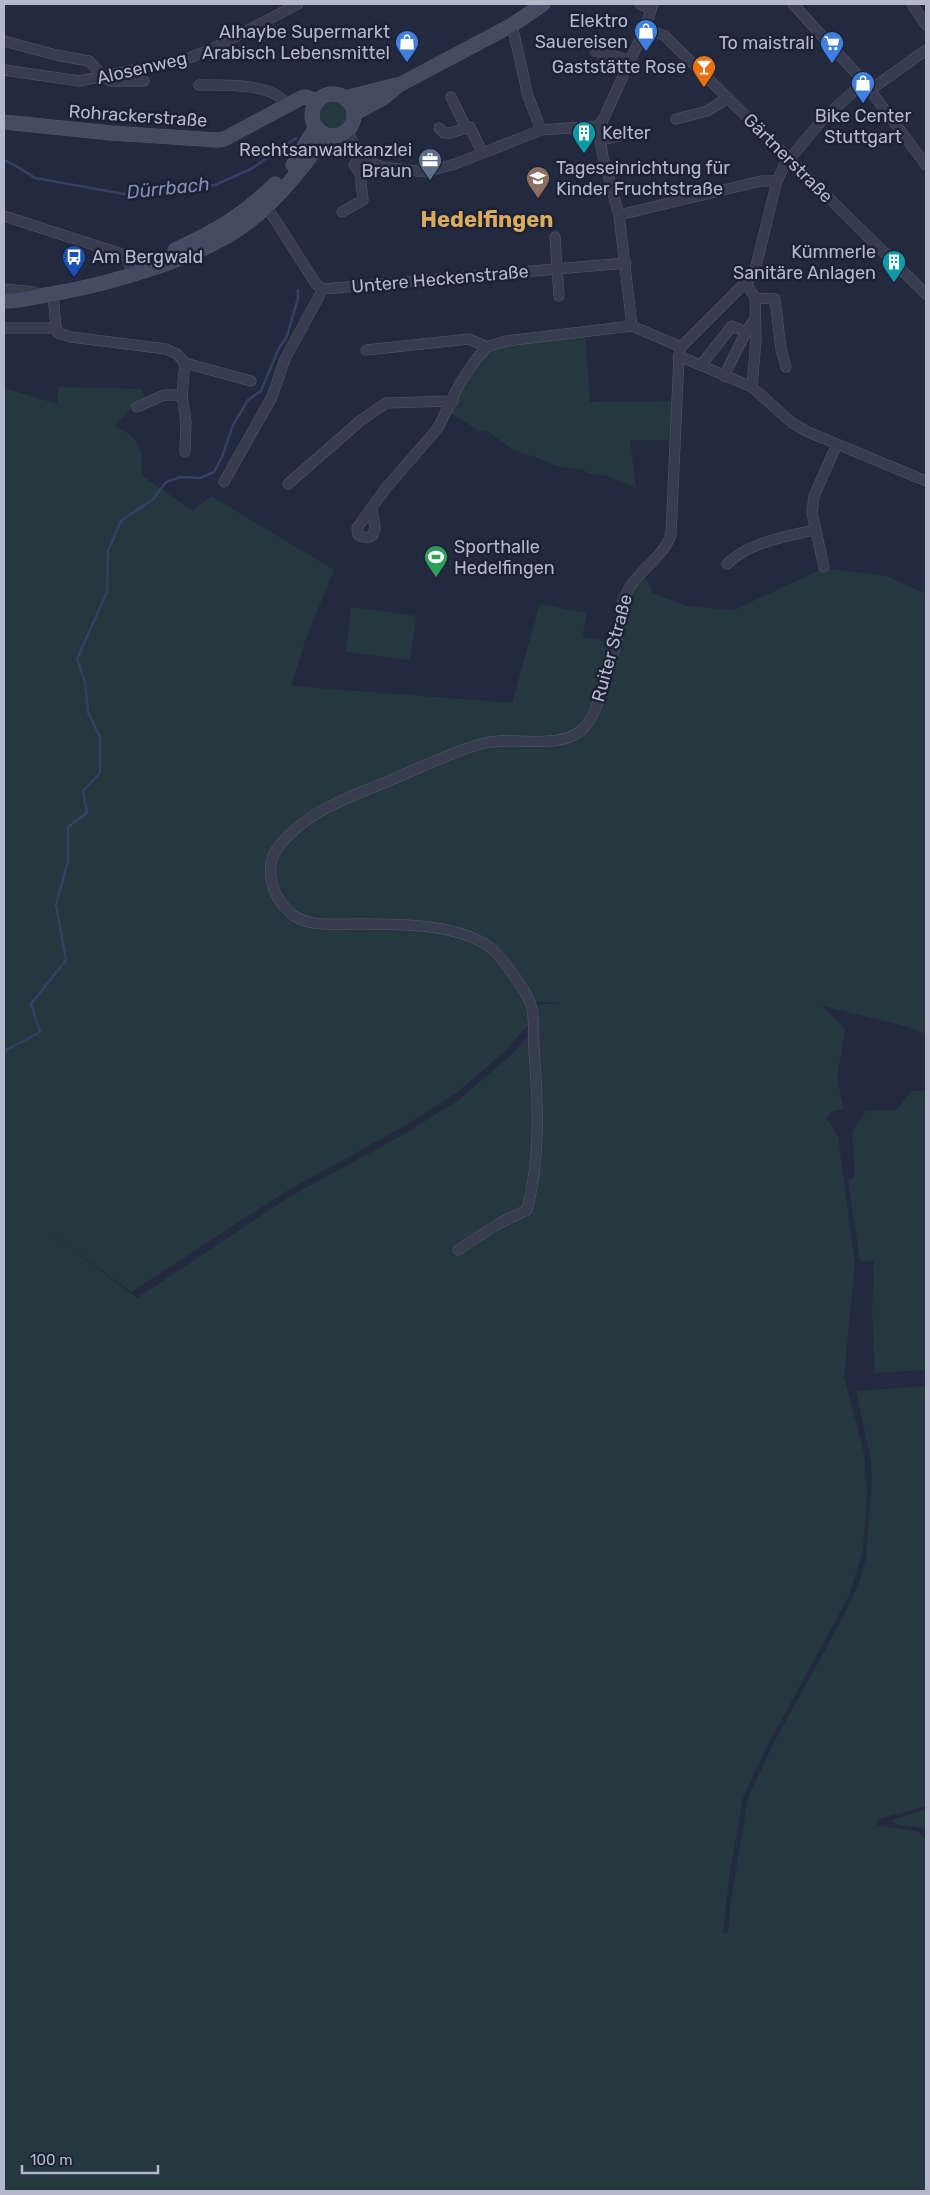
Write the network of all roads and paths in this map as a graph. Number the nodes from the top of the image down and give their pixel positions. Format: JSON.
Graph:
{"nodes":[{"id":1,"x":298,"y":4,"type":"edge"},
{"id":2,"x":543,"y":4,"type":"edge"},
{"id":3,"x":640,"y":4,"type":"edge"},
{"id":4,"x":794,"y":4,"type":"edge"},
{"id":5,"x":912,"y":4,"type":"edge"},
{"id":6,"x":652,"y":6,"type":"edge"},
{"id":7,"x":512,"y":25,"type":"junction"},
{"id":8,"x":926,"y":25,"type":"edge"},
{"id":9,"x":645,"y":28,"type":"junction"},
{"id":10,"x":4,"y":41,"type":"edge"},
{"id":11,"x":926,"y":50,"type":"edge"},
{"id":12,"x":595,"y":51,"type":"dead end"},
{"id":13,"x":629,"y":60,"type":"junction"},
{"id":14,"x":4,"y":70,"type":"edge"},
{"id":15,"x":103,"y":76,"type":"junction"},
{"id":16,"x":144,"y":80,"type":"dead end"},
{"id":17,"x":199,"y":84,"type":"dead end"},
{"id":18,"x":399,"y":85,"type":"junction"},
{"id":19,"x":867,"y":86,"type":"junction"},
{"id":20,"x":451,"y":97,"type":"dead end"},
{"id":21,"x":345,"y":98,"type":"junction"},
{"id":22,"x":728,"y":98,"type":"junction"},
{"id":23,"x":318,"y":101,"type":"junction"},
{"id":24,"x":288,"y":104,"type":"junction"},
{"id":25,"x":354,"y":114,"type":"junction"},
{"id":26,"x":676,"y":119,"type":"dead end"},
{"id":27,"x":4,"y":122,"type":"edge"},
{"id":28,"x":598,"y":126,"type":"junction"},
{"id":29,"x":439,"y":128,"type":"dead end"},
{"id":30,"x":466,"y":128,"type":"junction"},
{"id":31,"x":541,"y":130,"type":"junction"},
{"id":32,"x":321,"y":131,"type":"junction"},
{"id":33,"x":347,"y":132,"type":"junction"},
{"id":34,"x":624,"y":135,"type":"dead end"},
{"id":35,"x":600,"y":140,"type":"junction"},
{"id":36,"x":482,"y":152,"type":"junction"},
{"id":37,"x":361,"y":155,"type":"junction"},
{"id":38,"x":789,"y":159,"type":"junction"},
{"id":39,"x":926,"y":165,"type":"edge"},
{"id":40,"x":777,"y":181,"type":"junction"},
{"id":41,"x":263,"y":203,"type":"junction"},
{"id":42,"x":342,"y":212,"type":"dead end"},
{"id":43,"x":619,"y":215,"type":"junction"},
{"id":44,"x":4,"y":216,"type":"edge"},
{"id":45,"x":555,"y":237,"type":"dead end"},
{"id":46,"x":626,"y":263,"type":"junction"},
{"id":47,"x":557,"y":269,"type":"junction"},
{"id":48,"x":132,"y":270,"type":"junction"},
{"id":49,"x":746,"y":283,"type":"junction"},
{"id":50,"x":4,"y":289,"type":"edge"},
{"id":51,"x":323,"y":289,"type":"junction"},
{"id":52,"x":926,"y":294,"type":"edge"},
{"id":53,"x":46,"y":295,"type":"junction"},
{"id":54,"x":559,"y":296,"type":"dead end"},
{"id":55,"x":755,"y":298,"type":"junction"},
{"id":56,"x":4,"y":301,"type":"edge"},
{"id":57,"x":754,"y":319,"type":"junction"},
{"id":58,"x":632,"y":326,"type":"junction"},
{"id":59,"x":4,"y":328,"type":"edge"},
{"id":60,"x":56,"y":328,"type":"junction"},
{"id":61,"x":746,"y":332,"type":"junction"},
{"id":62,"x":488,"y":347,"type":"junction"},
{"id":63,"x":366,"y":350,"type":"dead end"},
{"id":64,"x":680,"y":351,"type":"junction"},
{"id":65,"x":185,"y":364,"type":"junction"},
{"id":66,"x":701,"y":365,"type":"junction"},
{"id":67,"x":786,"y":366,"type":"dead end"},
{"id":68,"x":724,"y":376,"type":"junction"},
{"id":69,"x":251,"y":381,"type":"dead end"},
{"id":70,"x":752,"y":388,"type":"junction"},
{"id":71,"x":182,"y":395,"type":"junction"},
{"id":72,"x":453,"y":401,"type":"junction"},
{"id":73,"x":137,"y":407,"type":"dead end"},
{"id":74,"x":837,"y":444,"type":"junction"},
{"id":75,"x":185,"y":452,"type":"dead end"},
{"id":76,"x":926,"y":481,"type":"edge"},
{"id":77,"x":224,"y":482,"type":"dead end"},
{"id":78,"x":288,"y":484,"type":"dead end"},
{"id":79,"x":372,"y":508,"type":"dead end"},
{"id":80,"x":814,"y":530,"type":"junction"},
{"id":81,"x":727,"y":564,"type":"dead end"},
{"id":82,"x":824,"y":567,"type":"dead end"},
{"id":83,"x":458,"y":1250,"type":"dead end"}],
"edges":[{"from":1,"to":15,"type":"street","name":"Alosenweg"},
{"from":2,"to":7,"type":"main road"},
{"from":3,"to":6,"type":"street"},
{"from":4,"to":19,"type":"street"},
{"from":5,"to":8,"type":"street"},
{"from":6,"to":9,"type":"street"},
{"from":7,"to":18,"type":"main road"},
{"from":7,"to":31,"type":"street"},
{"from":9,"to":13,"type":"street"},
{"from":9,"to":22,"type":"street","name":"Gärtnerstraße"},
{"from":10,"to":15,"type":"street"},
{"from":11,"to":19,"type":"street"},
{"from":12,"to":13,"type":"street"},
{"from":13,"to":28,"type":"street"},
{"from":14,"to":15,"type":"street","name":"Alosenweg"},
{"from":15,"to":16,"type":"street"},
{"from":17,"to":24,"type":"street"},
{"from":18,"to":21,"type":"main road"},
{"from":18,"to":25,"type":"main road"},
{"from":19,"to":38,"type":"street"},
{"from":19,"to":39,"type":"street"},
{"from":20,"to":30,"type":"street"},
{"from":21,"to":23,"type":"main road"},
{"from":21,"to":25,"type":"main road"},
{"from":22,"to":26,"type":"street"},
{"from":22,"to":38,"type":"street","name":"Gärtnerstraße"},
{"from":23,"to":24,"type":"main road","name":"Rohrackerstraße"},
{"from":23,"to":32,"type":"main road"},
{"from":24,"to":27,"type":"main road","name":"Rohrackerstraße"},
{"from":25,"to":33,"type":"main road"},
{"from":28,"to":31,"type":"street"},
{"from":28,"to":35,"type":"street"},
{"from":29,"to":30,"type":"street"},
{"from":30,"to":36,"type":"street"},
{"from":31,"to":36,"type":"street"},
{"from":32,"to":33,"type":"main road"},
{"from":32,"to":41,"type":"main road"},
{"from":33,"to":37,"type":"street"},
{"from":34,"to":35,"type":"street"},
{"from":35,"to":43,"type":"street"},
{"from":36,"to":37,"type":"street"},
{"from":37,"to":42,"type":"street"},
{"from":38,"to":40,"type":"street"},
{"from":38,"to":52,"type":"street","name":"Gärtnerstraße"},
{"from":40,"to":43,"type":"street"},
{"from":40,"to":49,"type":"street"},
{"from":41,"to":48,"type":"main road"},
{"from":41,"to":51,"type":"street"},
{"from":43,"to":46,"type":"street"},
{"from":44,"to":48,"type":"street"},
{"from":45,"to":47,"type":"street"},
{"from":46,"to":47,"type":"street","name":"Untere Heckenstraße"},
{"from":46,"to":58,"type":"street"},
{"from":47,"to":51,"type":"street","name":"Untere Heckenstraße"},
{"from":47,"to":54,"type":"street"},
{"from":48,"to":53,"type":"main road"},
{"from":49,"to":55,"type":"street"},
{"from":49,"to":64,"type":"street"},
{"from":50,"to":53,"type":"street"},
{"from":51,"to":77,"type":"street"},
{"from":53,"to":56,"type":"main road"},
{"from":53,"to":60,"type":"street"},
{"from":55,"to":57,"type":"street"},
{"from":55,"to":67,"type":"street"},
{"from":57,"to":61,"type":"street"},
{"from":57,"to":70,"type":"street"},
{"from":58,"to":62,"type":"street"},
{"from":58,"to":64,"type":"street"},
{"from":59,"to":60,"type":"street"},
{"from":60,"to":65,"type":"street"},
{"from":61,"to":66,"type":"street"},
{"from":61,"to":68,"type":"street"},
{"from":62,"to":63,"type":"street"},
{"from":62,"to":72,"type":"street"},
{"from":64,"to":66,"type":"street"},
{"from":64,"to":83,"type":"street","name":"Ruiter Straße"},
{"from":65,"to":69,"type":"street"},
{"from":65,"to":71,"type":"street"},
{"from":66,"to":68,"type":"street"},
{"from":68,"to":70,"type":"street"},
{"from":70,"to":74,"type":"street"},
{"from":71,"to":73,"type":"street"},
{"from":71,"to":75,"type":"street"},
{"from":72,"to":78,"type":"street"},
{"from":72,"to":79,"type":"street"},
{"from":74,"to":76,"type":"street"},
{"from":74,"to":80,"type":"street"},
{"from":80,"to":81,"type":"street"},
{"from":80,"to":82,"type":"street"}]}
